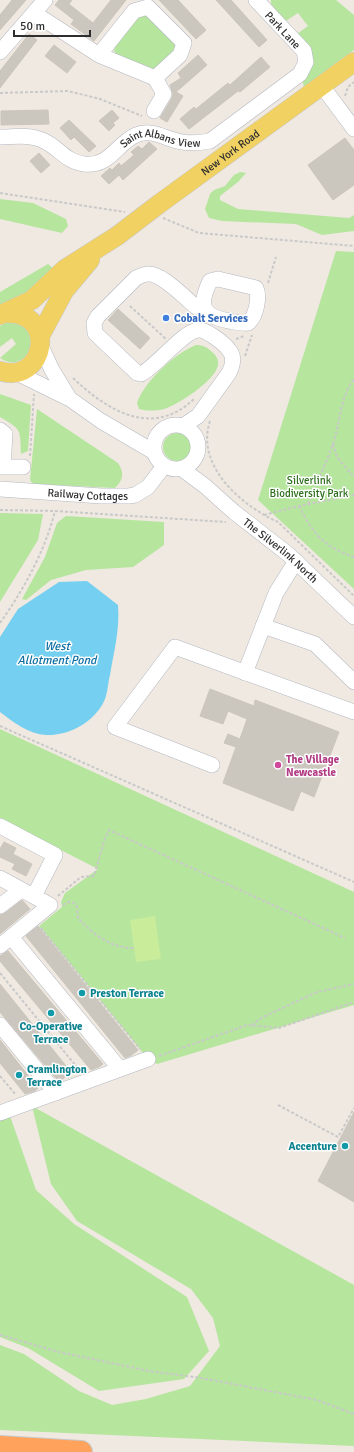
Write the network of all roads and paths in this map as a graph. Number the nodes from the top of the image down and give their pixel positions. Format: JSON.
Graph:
{"nodes":[{"id":1,"x":45,"y":0,"type":"edge"},
{"id":2,"x":258,"y":1,"type":"edge"},
{"id":3,"x":34,"y":13,"type":"junction"},
{"id":4,"x":0,"y":52,"type":"edge"},
{"id":5,"x":99,"y":55,"type":"junction"},
{"id":6,"x":306,"y":62,"type":"joint"},
{"id":7,"x":354,"y":62,"type":"edge"},
{"id":8,"x":155,"y":78,"type":"junction"},
{"id":9,"x":354,"y":82,"type":"edge"},
{"id":10,"x":322,"y":86,"type":"junction"},
{"id":11,"x":0,"y":93,"type":"edge"},
{"id":12,"x":338,"y":106,"type":"junction"},
{"id":13,"x":149,"y":114,"type":"joint"},
{"id":14,"x":354,"y":129,"type":"edge"},
{"id":15,"x":0,"y":137,"type":"edge"},
{"id":16,"x":0,"y":193,"type":"edge"},
{"id":17,"x":160,"y":211,"type":"junction"},
{"id":18,"x":132,"y":213,"type":"dead end"},
{"id":19,"x":111,"y":239,"type":"junction"},
{"id":20,"x":354,"y":246,"type":"edge"},
{"id":21,"x":210,"y":281,"type":"dead end"},
{"id":22,"x":130,"y":306,"type":"dead end"},
{"id":23,"x":196,"y":307,"type":"junction"},
{"id":24,"x":3,"y":314,"type":"edge"},
{"id":25,"x":200,"y":330,"type":"junction"},
{"id":26,"x":41,"y":341,"type":"junction"},
{"id":27,"x":170,"y":342,"type":"dead end"},
{"id":28,"x":56,"y":367,"type":"junction"},
{"id":29,"x":8,"y":372,"type":"edge"},
{"id":30,"x":354,"y":379,"type":"edge"},
{"id":31,"x":41,"y":384,"type":"junction"},
{"id":32,"x":196,"y":397,"type":"dead end"},
{"id":33,"x":70,"y":399,"type":"junction"},
{"id":34,"x":204,"y":417,"type":"junction"},
{"id":35,"x":0,"y":430,"type":"edge"},
{"id":36,"x":188,"y":430,"type":"junction"},
{"id":37,"x":158,"y":434,"type":"junction"},
{"id":38,"x":134,"y":439,"type":"junction"},
{"id":39,"x":333,"y":443,"type":"junction"},
{"id":40,"x":154,"y":452,"type":"junction"},
{"id":41,"x":196,"y":457,"type":"junction"},
{"id":42,"x":23,"y":462,"type":"junction"},
{"id":43,"x":164,"y":466,"type":"junction"},
{"id":44,"x":182,"y":469,"type":"junction"},
{"id":45,"x":354,"y":477,"type":"edge"},
{"id":46,"x":205,"y":486,"type":"junction"},
{"id":47,"x":0,"y":489,"type":"edge"},
{"id":48,"x":21,"y":491,"type":"junction"},
{"id":49,"x":354,"y":495,"type":"edge"},
{"id":50,"x":308,"y":504,"type":"junction"},
{"id":51,"x":299,"y":506,"type":"junction"},
{"id":52,"x":0,"y":510,"type":"edge"},
{"id":53,"x":55,"y":511,"type":"junction"},
{"id":54,"x":263,"y":515,"type":"junction"},
{"id":55,"x":226,"y":522,"type":"dead end"},
{"id":56,"x":354,"y":557,"type":"edge"},
{"id":57,"x":296,"y":561,"type":"junction"},
{"id":58,"x":354,"y":596,"type":"edge"},
{"id":59,"x":354,"y":617,"type":"edge"},
{"id":60,"x":0,"y":624,"type":"edge"},
{"id":61,"x":263,"y":626,"type":"junction"},
{"id":62,"x":245,"y":673,"type":"junction"},
{"id":63,"x":354,"y":682,"type":"edge"},
{"id":64,"x":354,"y":712,"type":"edge"},
{"id":65,"x":0,"y":726,"type":"edge"},
{"id":66,"x":212,"y":765,"type":"dead end"},
{"id":67,"x":0,"y":826,"type":"edge"},
{"id":68,"x":0,"y":878,"type":"edge"},
{"id":69,"x":354,"y":882,"type":"edge"},
{"id":70,"x":27,"y":893,"type":"junction"},
{"id":71,"x":50,"y":905,"type":"junction"},
{"id":72,"x":0,"y":906,"type":"edge"},
{"id":73,"x":33,"y":918,"type":"junction"},
{"id":74,"x":345,"y":938,"type":"dead end"},
{"id":75,"x":6,"y":941,"type":"edge"},
{"id":76,"x":134,"y":948,"type":"dead end"},
{"id":77,"x":0,"y":973,"type":"edge"},
{"id":78,"x":354,"y":984,"type":"edge"},
{"id":79,"x":354,"y":1002,"type":"edge"},
{"id":80,"x":0,"y":1025,"type":"edge"},
{"id":81,"x":252,"y":1026,"type":"junction"},
{"id":82,"x":148,"y":1059,"type":"junction"},
{"id":83,"x":120,"y":1069,"type":"junction"},
{"id":84,"x":0,"y":1076,"type":"edge"},
{"id":85,"x":88,"y":1081,"type":"junction"},
{"id":86,"x":56,"y":1093,"type":"junction"},
{"id":87,"x":24,"y":1104,"type":"junction"},
{"id":88,"x":278,"y":1105,"type":"dead end"},
{"id":89,"x":354,"y":1108,"type":"edge"},
{"id":90,"x":0,"y":1113,"type":"edge"},
{"id":91,"x":0,"y":1335,"type":"edge"},
{"id":92,"x":354,"y":1414,"type":"edge"},
{"id":93,"x":0,"y":1447,"type":"edge"},
{"id":94,"x":81,"y":1452,"type":"edge"}],
"edges":[{"from":1,"to":3,"type":"street"},
{"from":2,"to":6,"type":"street","name":"Park Lane"},
{"from":3,"to":4,"type":"street"},
{"from":3,"to":5,"type":"street"},
{"from":5,"to":8,"type":"street"},
{"from":5,"to":8,"type":"street"},
{"from":6,"to":15,"type":"street","name":"Saint Albans View"},
{"from":7,"to":10,"type":"main road","name":"New York Road"},
{"from":8,"to":13,"type":"street"},
{"from":9,"to":12,"type":"path"},
{"from":10,"to":12,"type":"street"},
{"from":10,"to":17,"type":"main road","name":"New York Road"},
{"from":11,"to":13,"type":"path"},
{"from":12,"to":14,"type":"street"},
{"from":16,"to":18,"type":"path"},
{"from":17,"to":19,"type":"main road","name":"New York Road","bridge":true},
{"from":17,"to":20,"type":"path"},
{"from":19,"to":24,"type":"main road","name":"New York Road"},
{"from":19,"to":26,"type":"main road","name":"New York Road"},
{"from":21,"to":23,"type":"street"},
{"from":22,"to":27,"type":"path"},
{"from":23,"to":25,"type":"street"},
{"from":23,"to":25,"type":"street"},
{"from":24,"to":26,"type":"main road","name":"New York Road"},
{"from":25,"to":34,"type":"street"},
{"from":26,"to":28,"type":"street"},
{"from":26,"to":29,"type":"main road","name":"New York Road"},
{"from":28,"to":32,"type":"path"},
{"from":28,"to":33,"type":"street"},
{"from":29,"to":31,"type":"street"},
{"from":30,"to":39,"type":"path"},
{"from":31,"to":33,"type":"street"},
{"from":31,"to":42,"type":"path"},
{"from":33,"to":38,"type":"street"},
{"from":34,"to":36,"type":"street"},
{"from":34,"to":54,"type":"path"},
{"from":35,"to":42,"type":"street"},
{"from":36,"to":37,"type":"street"},
{"from":36,"to":41,"type":"street"},
{"from":37,"to":38,"type":"street"},
{"from":37,"to":40,"type":"street"},
{"from":38,"to":40,"type":"street"},
{"from":39,"to":45,"type":"path"},
{"from":39,"to":50,"type":"path"},
{"from":40,"to":43,"type":"street"},
{"from":41,"to":44,"type":"street"},
{"from":41,"to":46,"type":"street"},
{"from":42,"to":48,"type":"street"},
{"from":43,"to":44,"type":"street"},
{"from":43,"to":48,"type":"street","name":"Railway Cottages"},
{"from":44,"to":46,"type":"street","name":"The Silverlink North"},
{"from":46,"to":57,"type":"street","name":"The Silverlink North"},
{"from":47,"to":48,"type":"street","name":"Railway Cottages"},
{"from":49,"to":50,"type":"path"},
{"from":50,"to":51,"type":"path"},
{"from":51,"to":54,"type":"path"},
{"from":51,"to":56,"type":"path"},
{"from":52,"to":53,"type":"path"},
{"from":53,"to":55,"type":"path"},
{"from":53,"to":60,"type":"path"},
{"from":54,"to":58,"type":"path"},
{"from":57,"to":59,"type":"street","name":"The Silverlink North"},
{"from":57,"to":61,"type":"street"},
{"from":61,"to":62,"type":"street"},
{"from":61,"to":63,"type":"street"},
{"from":62,"to":64,"type":"street"},
{"from":62,"to":66,"type":"street"},
{"from":65,"to":69,"type":"path"},
{"from":67,"to":70,"type":"street"},
{"from":68,"to":70,"type":"street"},
{"from":70,"to":71,"type":"street"},
{"from":70,"to":72,"type":"street"},
{"from":71,"to":73,"type":"street"},
{"from":71,"to":74,"type":"path"},
{"from":71,"to":76,"type":"path"},
{"from":73,"to":75,"type":"street"},
{"from":73,"to":82,"type":"path"},
{"from":75,"to":83,"type":"street"},
{"from":77,"to":85,"type":"path"},
{"from":78,"to":81,"type":"path"},
{"from":79,"to":81,"type":"path"},
{"from":80,"to":86,"type":"street"},
{"from":81,"to":82,"type":"path"},
{"from":82,"to":83,"type":"street"},
{"from":83,"to":85,"type":"street"},
{"from":84,"to":87,"type":"path"},
{"from":85,"to":86,"type":"street"},
{"from":86,"to":87,"type":"street"},
{"from":87,"to":90,"type":"street"},
{"from":88,"to":89,"type":"path"},
{"from":91,"to":92,"type":"path"},
{"from":93,"to":94,"type":"highway"}]}
